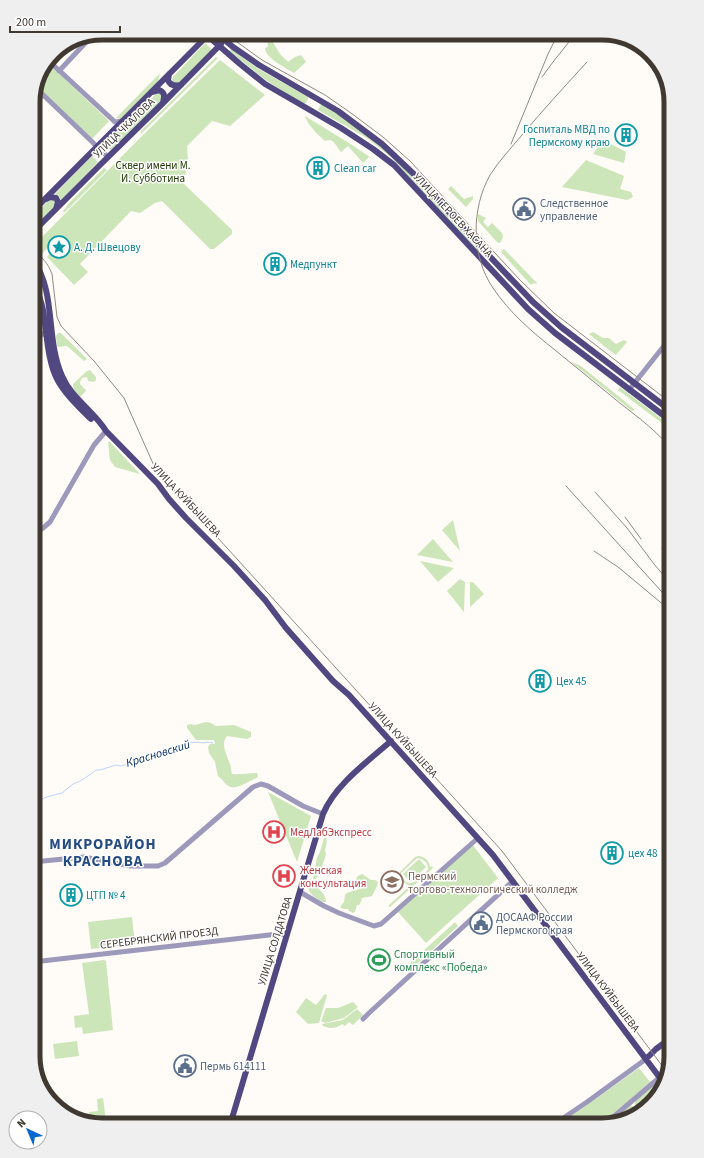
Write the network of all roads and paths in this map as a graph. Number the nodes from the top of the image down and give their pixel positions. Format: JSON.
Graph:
{"nodes":[{"id":1,"x":203,"y":40,"type":"edge"},
{"id":2,"x":212,"y":40,"type":"edge"},
{"id":3,"x":223,"y":40,"type":"edge"},
{"id":4,"x":227,"y":40,"type":"edge"},
{"id":5,"x":86,"y":42,"type":"edge"},
{"id":6,"x":219,"y":46,"type":"junction"},
{"id":7,"x":53,"y":64,"type":"edge"},
{"id":8,"x":59,"y":70,"type":"junction"},
{"id":9,"x":169,"y":74,"type":"junction"},
{"id":10,"x":181,"y":85,"type":"junction"},
{"id":11,"x":152,"y":92,"type":"junction"},
{"id":12,"x":41,"y":93,"type":"edge"},
{"id":13,"x":314,"y":96,"type":"junction"},
{"id":14,"x":162,"y":104,"type":"junction"},
{"id":15,"x":306,"y":108,"type":"junction"},
{"id":16,"x":124,"y":120,"type":"junction"},
{"id":17,"x":97,"y":146,"type":"junction"},
{"id":18,"x":108,"y":157,"type":"junction"},
{"id":19,"x":43,"y":201,"type":"junction"},
{"id":20,"x":40,"y":204,"type":"edge"},
{"id":21,"x":56,"y":210,"type":"junction"},
{"id":22,"x":40,"y":225,"type":"edge"},
{"id":23,"x":40,"y":271,"type":"edge"},
{"id":24,"x":40,"y":299,"type":"edge"},
{"id":25,"x":47,"y":332,"type":"junction"},
{"id":26,"x":40,"y":336,"type":"edge"},
{"id":27,"x":664,"y":346,"type":"edge"},
{"id":28,"x":634,"y":383,"type":"junction"},
{"id":29,"x":629,"y":390,"type":"junction"},
{"id":30,"x":664,"y":406,"type":"edge"},
{"id":31,"x":664,"y":417,"type":"edge"},
{"id":32,"x":106,"y":431,"type":"junction"},
{"id":33,"x":40,"y":530,"type":"edge"},
{"id":34,"x":391,"y":741,"type":"junction"},
{"id":35,"x":323,"y":814,"type":"junction"},
{"id":36,"x":478,"y":838,"type":"junction"},
{"id":37,"x":40,"y":861,"type":"edge"},
{"id":38,"x":513,"y":881,"type":"junction"},
{"id":39,"x":300,"y":892,"type":"junction"},
{"id":40,"x":287,"y":935,"type":"junction"},
{"id":41,"x":40,"y":961,"type":"edge"},
{"id":42,"x":363,"y":1019,"type":"dead end"},
{"id":43,"x":664,"y":1043,"type":"edge"},
{"id":44,"x":646,"y":1059,"type":"junction"},
{"id":45,"x":659,"y":1078,"type":"edge"},
{"id":46,"x":658,"y":1083,"type":"edge"},
{"id":47,"x":614,"y":1117,"type":"edge"},
{"id":48,"x":232,"y":1118,"type":"edge"},
{"id":49,"x":563,"y":1118,"type":"edge"}],
"edges":[{"from":1,"to":9,"type":"main road","name":"УЛИЦА ЧКАЛОВА"},
{"from":2,"to":6,"type":"main road","name":"УЛИЦА ГЕРОЕВ ХАСАНА"},
{"from":3,"to":6,"type":"main road","name":"УЛИЦА ЧКАЛОВА"},
{"from":4,"to":13,"type":"main road","name":"УЛИЦА ГЕРОЕВ ХАСАНА"},
{"from":5,"to":8,"type":"street"},
{"from":6,"to":10,"type":"main road","name":"УЛИЦА ЧКАЛОВА"},
{"from":6,"to":15,"type":"main road","name":"УЛИЦА ГЕРОЕВ ХАСАНА"},
{"from":7,"to":8,"type":"street"},
{"from":8,"to":16,"type":"street"},
{"from":9,"to":10,"type":"main road"},
{"from":9,"to":11,"type":"main road","name":"УЛИЦА ЧКАЛОВА"},
{"from":10,"to":14,"type":"main road","name":"УЛИЦА ЧКАЛОВА"},
{"from":11,"to":14,"type":"main road"},
{"from":11,"to":16,"type":"main road","name":"УЛИЦА ЧКАЛОВА"},
{"from":12,"to":17,"type":"street"},
{"from":13,"to":15,"type":"main road"},
{"from":13,"to":28,"type":"main road","name":"УЛИЦА ГЕРОЕВ ХАСАНА"},
{"from":14,"to":18,"type":"main road","name":"УЛИЦА ЧКАЛОВА"},
{"from":15,"to":29,"type":"main road","name":"УЛИЦА ГЕРОЕВ ХАСАНА"},
{"from":16,"to":17,"type":"main road","name":"УЛИЦА ЧКАЛОВА"},
{"from":17,"to":18,"type":"street"},
{"from":17,"to":19,"type":"main road","name":"УЛИЦА ЧКАЛОВА"},
{"from":18,"to":21,"type":"main road","name":"УЛИЦА ЧКАЛОВА"},
{"from":19,"to":20,"type":"main road","name":"УЛИЦА ЧКАЛОВА"},
{"from":19,"to":21,"type":"main road"},
{"from":21,"to":22,"type":"main road","name":"УЛИЦА ЧКАЛОВА"},
{"from":23,"to":32,"type":"main road","name":"УЛИЦА КУЙБЫШЕВА"},
{"from":24,"to":25,"type":"main road","name":"УЛИЦА КУЙБЫШЕВА"},
{"from":25,"to":26,"type":"street"},
{"from":25,"to":32,"type":"main road","name":"УЛИЦА КУЙБЫШЕВА"},
{"from":27,"to":28,"type":"street"},
{"from":28,"to":29,"type":"street"},
{"from":28,"to":30,"type":"main road","name":"УЛИЦА ГЕРОЕВ ХАСАНА"},
{"from":29,"to":31,"type":"main road","name":"УЛИЦА ГЕРОЕВ ХАСАНА"},
{"from":32,"to":33,"type":"street"},
{"from":32,"to":34,"type":"main road","name":"УЛИЦА КУЙБЫШЕВА"},
{"from":34,"to":35,"type":"main road","name":"УЛИЦА СОЛДАТОВА"},
{"from":34,"to":36,"type":"main road","name":"УЛИЦА КУЙБЫШЕВА"},
{"from":35,"to":37,"type":"street"},
{"from":35,"to":39,"type":"main road","name":"УЛИЦА СОЛДАТОВА"},
{"from":36,"to":38,"type":"main road","name":"УЛИЦА КУЙБЫШЕВА"},
{"from":36,"to":39,"type":"street"},
{"from":38,"to":42,"type":"street"},
{"from":38,"to":44,"type":"main road","name":"УЛИЦА КУЙБЫШЕВА"},
{"from":39,"to":40,"type":"main road","name":"УЛИЦА СОЛДАТОВА"},
{"from":40,"to":41,"type":"street","name":"СЕРЕБРЯНСКИЙ ПРОЕЗД"},
{"from":40,"to":48,"type":"main road","name":"УЛИЦА СОЛДАТОВА"},
{"from":43,"to":44,"type":"main road"},
{"from":44,"to":45,"type":"main road","name":"УЛИЦА КУЙБЫШЕВА"},
{"from":44,"to":49,"type":"street"},
{"from":46,"to":47,"type":"street"}]}
